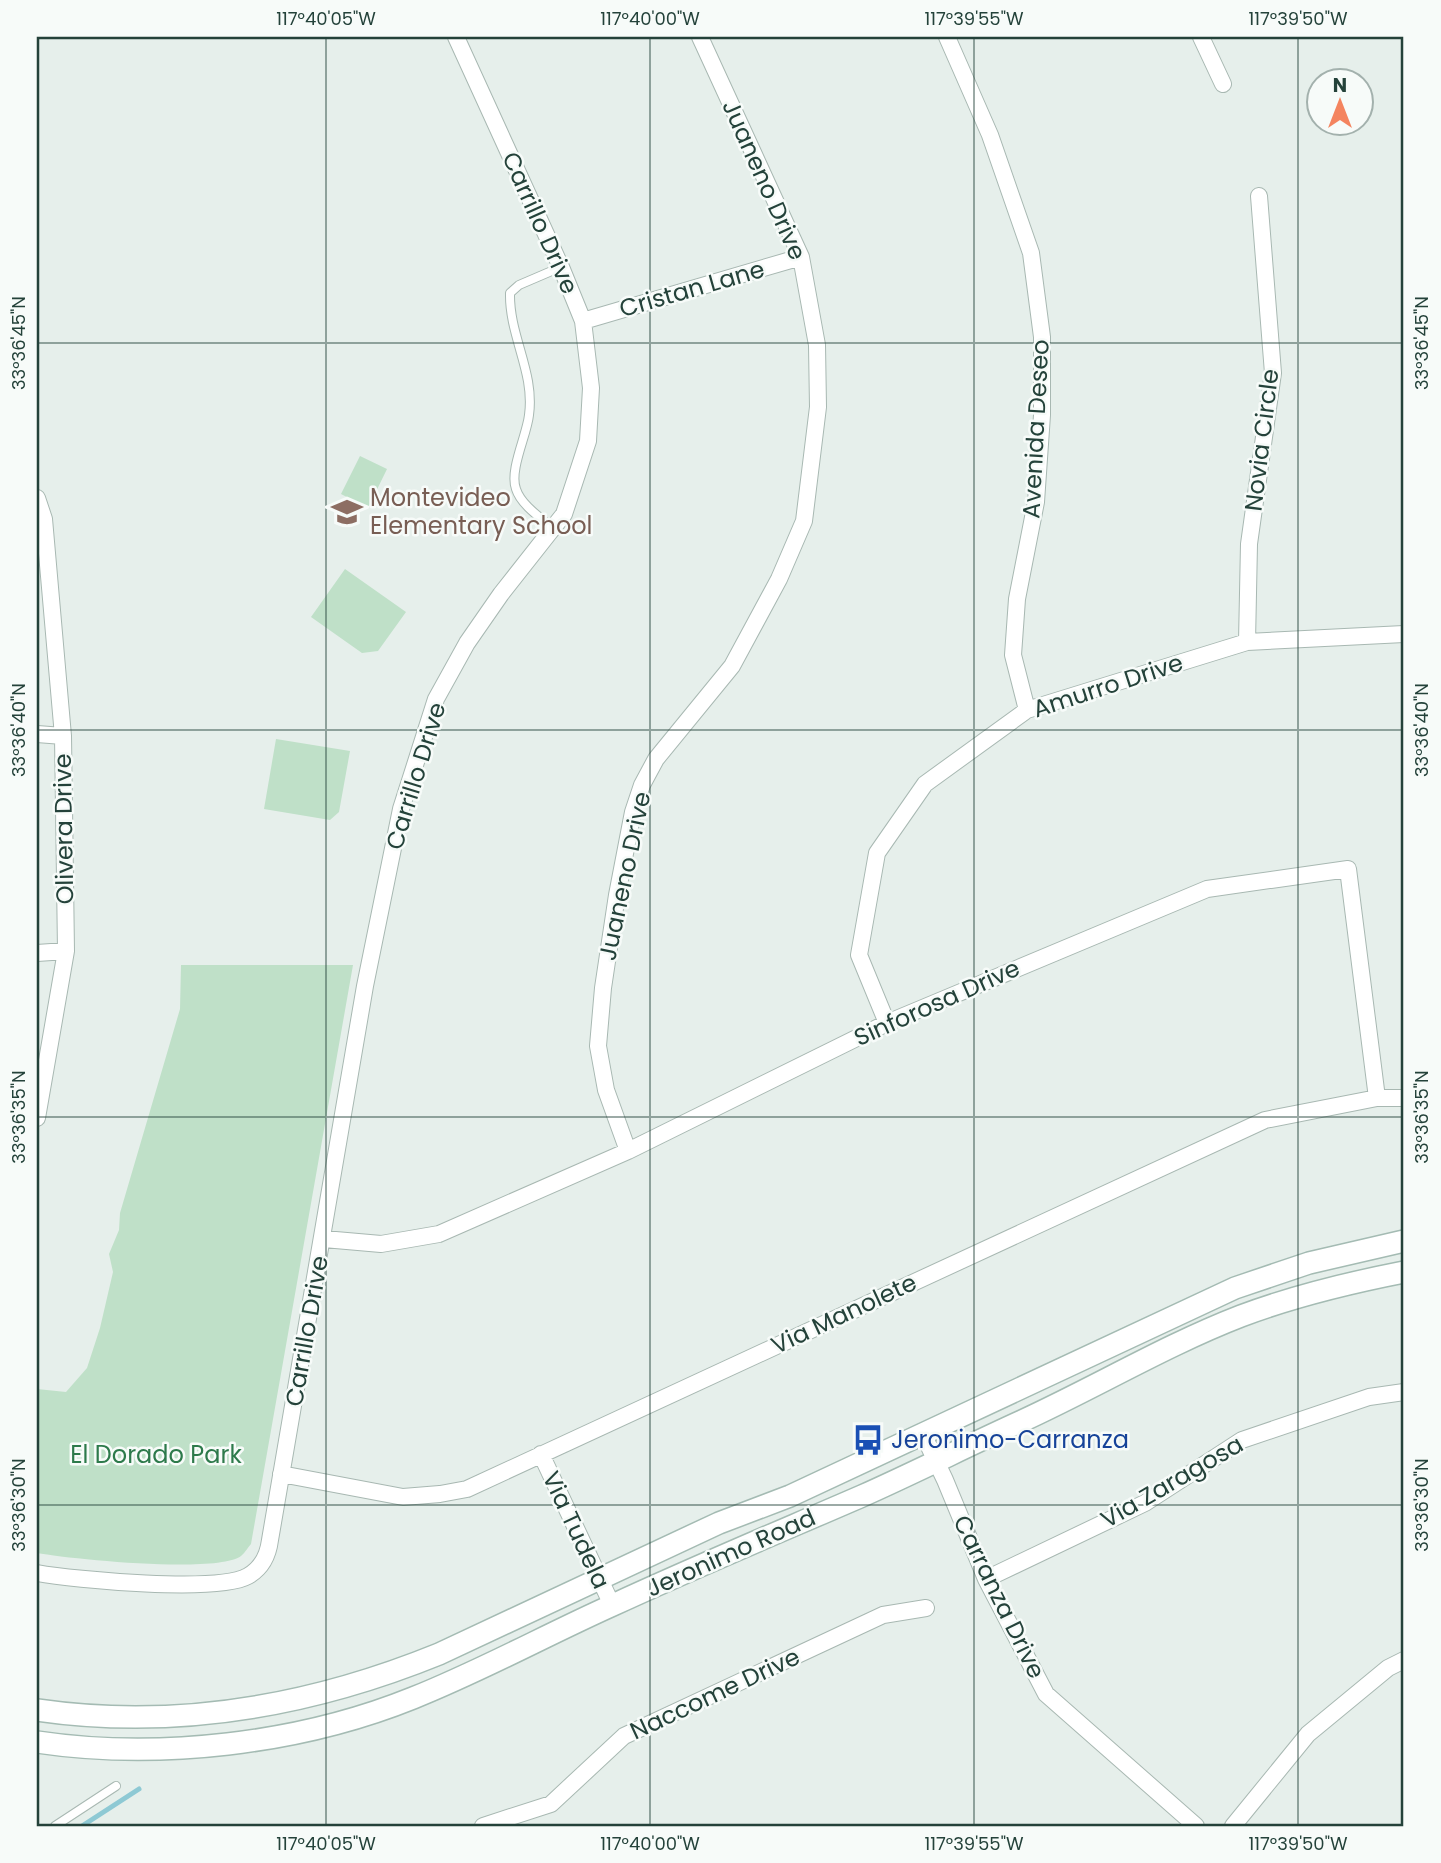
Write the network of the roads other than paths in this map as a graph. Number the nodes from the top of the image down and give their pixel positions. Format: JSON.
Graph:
{"nodes":[{"id":1,"x":456,"y":37,"type":"edge"},
{"id":2,"x":700,"y":37,"type":"edge"},
{"id":3,"x":947,"y":37,"type":"edge"},
{"id":4,"x":1201,"y":37,"type":"edge"},
{"id":5,"x":1223,"y":84,"type":"dead end"},
{"id":6,"x":1259,"y":195,"type":"dead end"},
{"id":7,"x":801,"y":257,"type":"junction"},
{"id":8,"x":561,"y":267,"type":"junction"},
{"id":9,"x":583,"y":321,"type":"junction"},
{"id":10,"x":37,"y":498,"type":"edge"},
{"id":11,"x":554,"y":529,"type":"junction"},
{"id":12,"x":1404,"y":634,"type":"edge"},
{"id":13,"x":1247,"y":642,"type":"junction"},
{"id":14,"x":1027,"y":710,"type":"junction"},
{"id":15,"x":37,"y":734,"type":"edge"},
{"id":16,"x":63,"y":736,"type":"junction"},
{"id":17,"x":66,"y":951,"type":"junction"},
{"id":18,"x":37,"y":953,"type":"edge"},
{"id":19,"x":887,"y":1023,"type":"junction"},
{"id":20,"x":1377,"y":1098,"type":"junction"},
{"id":21,"x":1404,"y":1098,"type":"edge"},
{"id":22,"x":37,"y":1118,"type":"edge"},
{"id":23,"x":628,"y":1151,"type":"junction"},
{"id":24,"x":324,"y":1238,"type":"junction"},
{"id":25,"x":1404,"y":1241,"type":"edge"},
{"id":26,"x":1404,"y":1272,"type":"edge"},
{"id":27,"x":1404,"y":1392,"type":"edge"},
{"id":28,"x":923,"y":1434,"type":"junction"},
{"id":29,"x":541,"y":1454,"type":"junction"},
{"id":30,"x":935,"y":1461,"type":"junction"},
{"id":31,"x":281,"y":1474,"type":"junction"},
{"id":32,"x":37,"y":1573,"type":"edge"},
{"id":33,"x":600,"y":1578,"type":"junction"},
{"id":34,"x":986,"y":1579,"type":"junction"},
{"id":35,"x":612,"y":1605,"type":"junction"},
{"id":36,"x":926,"y":1608,"type":"dead end"},
{"id":37,"x":1404,"y":1660,"type":"edge"},
{"id":38,"x":37,"y":1710,"type":"edge"},
{"id":39,"x":37,"y":1742,"type":"edge"},
{"id":40,"x":116,"y":1786,"type":"dead end"},
{"id":41,"x":55,"y":1826,"type":"edge"},
{"id":42,"x":483,"y":1826,"type":"edge"},
{"id":43,"x":1196,"y":1826,"type":"edge"},
{"id":44,"x":1233,"y":1826,"type":"edge"}],
"edges":[{"from":1,"to":8,"type":"street","name":"Carrillo Drive"},
{"from":2,"to":7,"type":"street","name":"Juaneno Drive"},
{"from":3,"to":14,"type":"street","name":"Avenida Deseo"},
{"from":4,"to":5,"type":"street"},
{"from":6,"to":13,"type":"street","name":"Novia Circle"},
{"from":7,"to":9,"type":"street","name":"Cristan Lane"},
{"from":7,"to":23,"type":"street","name":"Juaneno Drive"},
{"from":8,"to":9,"type":"street","name":"Carrillo Drive"},
{"from":8,"to":11,"type":"lane"},
{"from":9,"to":11,"type":"street","name":"Carrillo Drive"},
{"from":10,"to":16,"type":"street","name":"Olivera Drive"},
{"from":11,"to":24,"type":"street","name":"Carrillo Drive"},
{"from":12,"to":13,"type":"street","name":"Amurro Drive"},
{"from":13,"to":14,"type":"street","name":"Amurro Drive"},
{"from":14,"to":19,"type":"street","name":"Amurro Drive"},
{"from":15,"to":16,"type":"street"},
{"from":16,"to":17,"type":"street","name":"Olivera Drive"},
{"from":17,"to":18,"type":"street"},
{"from":17,"to":22,"type":"street","name":"Olivera Drive"},
{"from":19,"to":20,"type":"street","name":"Sinforosa Drive"},
{"from":19,"to":23,"type":"street","name":"Sinforosa Drive"},
{"from":20,"to":21,"type":"street","name":"Via Manolete"},
{"from":20,"to":29,"type":"street","name":"Via Manolete"},
{"from":23,"to":24,"type":"street","name":"Sinforosa Drive"},
{"from":24,"to":31,"type":"street","name":"Carrillo Drive"},
{"from":25,"to":28,"type":"main road","name":"Jeronimo Road"},
{"from":26,"to":30,"type":"main road","name":"Jeronimo Road"},
{"from":27,"to":34,"type":"street","name":"Via Zaragosa"},
{"from":28,"to":30,"type":"street","name":"Carranza Drive"},
{"from":28,"to":33,"type":"main road","name":"Jeronimo Road"},
{"from":29,"to":31,"type":"street","name":"Via Manolete"},
{"from":29,"to":33,"type":"street","name":"Via Tudela"},
{"from":30,"to":34,"type":"street","name":"Carranza Drive"},
{"from":30,"to":35,"type":"main road","name":"Jeronimo Road"},
{"from":31,"to":32,"type":"street","name":"Carrillo Drive"},
{"from":33,"to":35,"type":"street","name":"Via Tudela"},
{"from":33,"to":38,"type":"main road","name":"Jeronimo Road"},
{"from":34,"to":43,"type":"street","name":"Carranza Drive"},
{"from":35,"to":39,"type":"main road","name":"Jeronimo Road"},
{"from":36,"to":42,"type":"street","name":"Naccome Drive"},
{"from":37,"to":44,"type":"street"},
{"from":40,"to":41,"type":"lane"}]}
